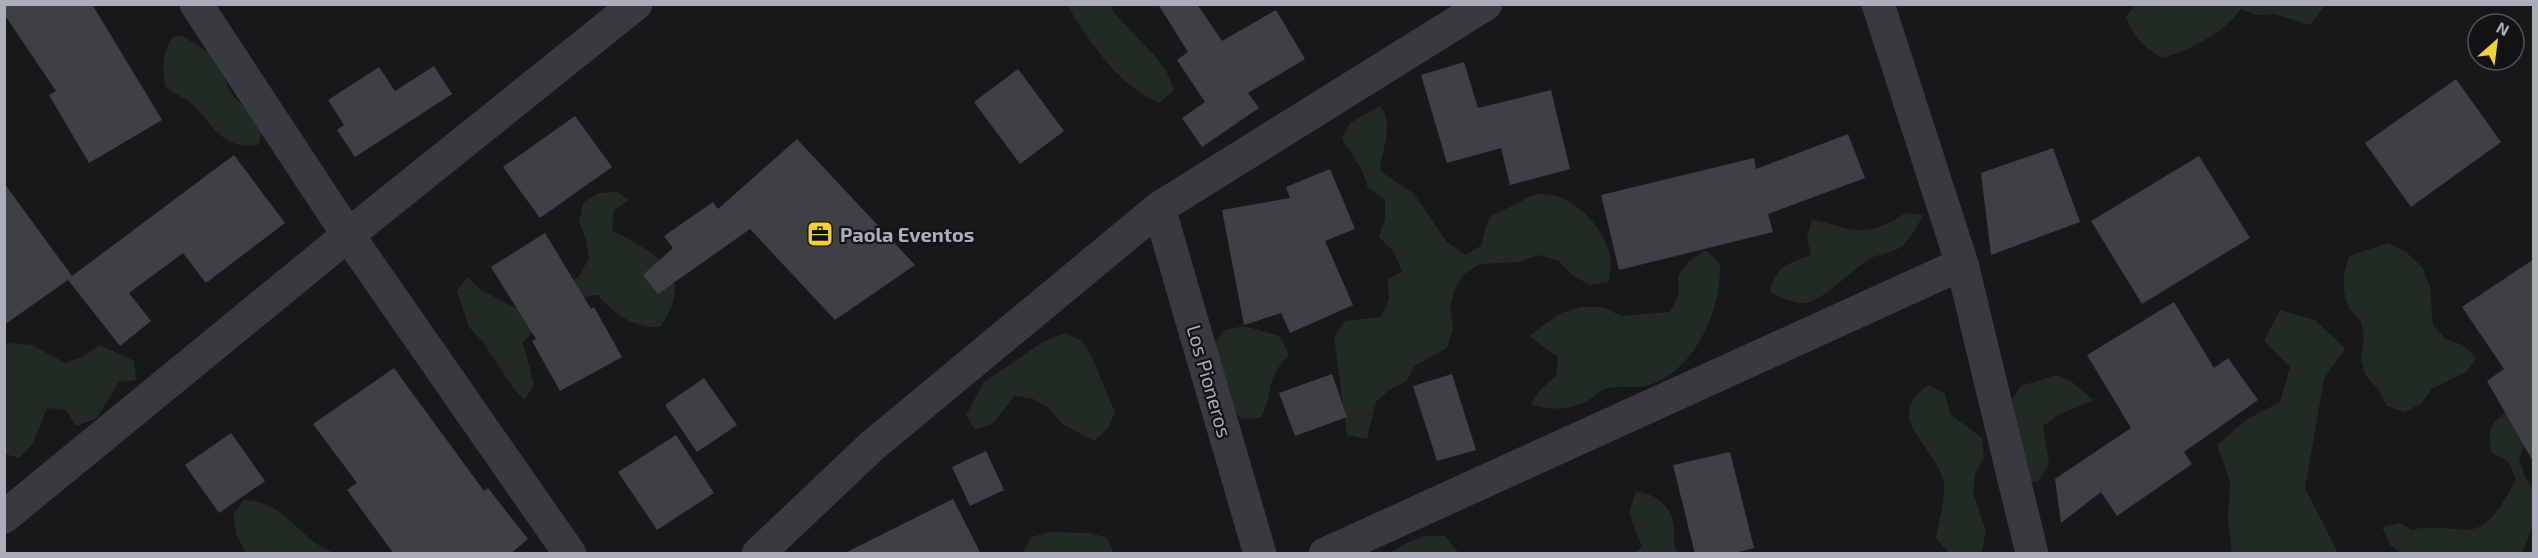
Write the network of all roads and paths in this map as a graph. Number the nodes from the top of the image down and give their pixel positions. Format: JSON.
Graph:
{"nodes":[{"id":1,"x":196,"y":4,"type":"edge"},
{"id":2,"x":636,"y":4,"type":"edge"},
{"id":3,"x":1486,"y":4,"type":"edge"},
{"id":4,"x":1878,"y":4,"type":"edge"},
{"id":5,"x":1159,"y":208,"type":"junction"},
{"id":6,"x":348,"y":235,"type":"junction"},
{"id":7,"x":1962,"y":264,"type":"junction"},
{"id":8,"x":4,"y":517,"type":"edge"},
{"id":9,"x":570,"y":554,"type":"edge"},
{"id":10,"x":758,"y":554,"type":"edge"},
{"id":11,"x":1260,"y":554,"type":"edge"},
{"id":12,"x":1325,"y":554,"type":"edge"},
{"id":13,"x":2031,"y":554,"type":"edge"}],
"edges":[{"from":1,"to":6,"type":"street"},
{"from":2,"to":6,"type":"street"},
{"from":3,"to":5,"type":"street"},
{"from":4,"to":7,"type":"street"},
{"from":5,"to":10,"type":"street"},
{"from":5,"to":11,"type":"street","name":"Los Pioneros"},
{"from":6,"to":8,"type":"street"},
{"from":6,"to":9,"type":"street"},
{"from":7,"to":12,"type":"street"},
{"from":7,"to":13,"type":"street"}]}
